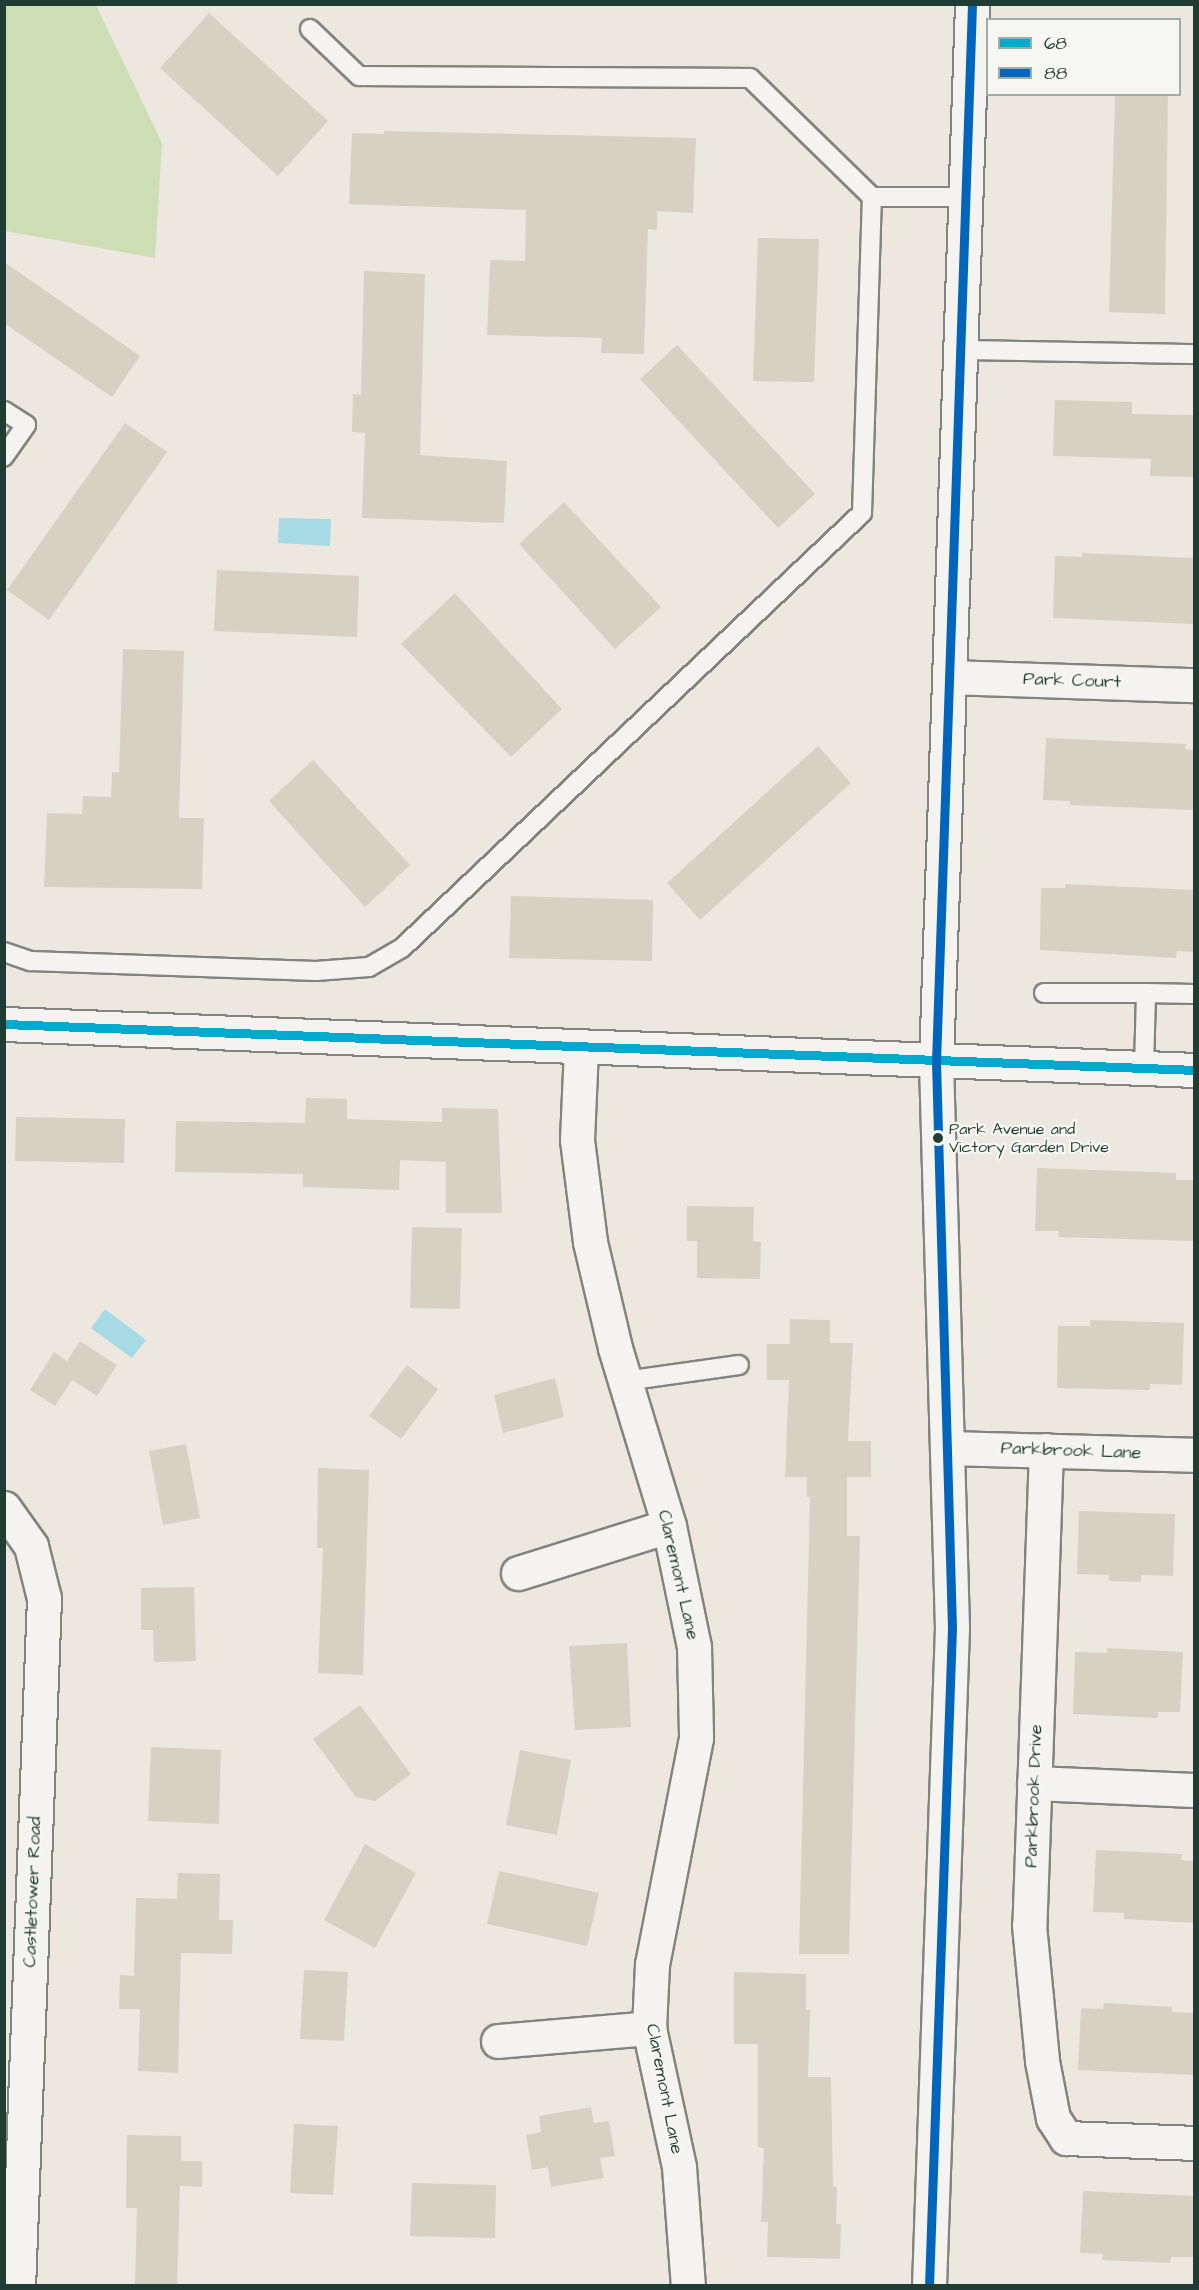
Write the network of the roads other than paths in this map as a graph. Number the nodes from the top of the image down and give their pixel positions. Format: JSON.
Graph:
{"nodes":[{"id":1,"x":972,"y":4,"type":"edge"},
{"id":2,"x":310,"y":29,"type":"dead end"},
{"id":3,"x":872,"y":197,"type":"junction"},
{"id":4,"x":966,"y":197,"type":"junction"},
{"id":5,"x":961,"y":350,"type":"junction"},
{"id":6,"x":1194,"y":354,"type":"edge"},
{"id":7,"x":4,"y":411,"type":"edge"},
{"id":8,"x":4,"y":458,"type":"edge"},
{"id":9,"x":950,"y":677,"type":"junction"},
{"id":10,"x":1194,"y":685,"type":"edge"},
{"id":11,"x":4,"y":952,"type":"edge"},
{"id":12,"x":1044,"y":993,"type":"dead end"},
{"id":13,"x":1146,"y":993,"type":"junction"},
{"id":14,"x":1194,"y":994,"type":"edge"},
{"id":15,"x":4,"y":1024,"type":"edge"},
{"id":16,"x":580,"y":1048,"type":"junction"},
{"id":17,"x":936,"y":1062,"type":"junction"},
{"id":18,"x":1144,"y":1069,"type":"junction"},
{"id":19,"x":1194,"y":1070,"type":"edge"},
{"id":20,"x":739,"y":1365,"type":"dead end"},
{"id":21,"x":625,"y":1381,"type":"junction"},
{"id":22,"x":947,"y":1448,"type":"junction"},
{"id":23,"x":1046,"y":1450,"type":"junction"},
{"id":24,"x":1194,"y":1455,"type":"edge"},
{"id":25,"x":4,"y":1509,"type":"edge"},
{"id":26,"x":669,"y":1527,"type":"junction"},
{"id":27,"x":518,"y":1573,"type":"dead end"},
{"id":28,"x":1034,"y":1783,"type":"junction"},
{"id":29,"x":1194,"y":1790,"type":"edge"},
{"id":30,"x":649,"y":2028,"type":"junction"},
{"id":31,"x":498,"y":2041,"type":"dead end"},
{"id":32,"x":1194,"y":2143,"type":"edge"},
{"id":33,"x":18,"y":2286,"type":"edge"},
{"id":34,"x":688,"y":2286,"type":"edge"},
{"id":35,"x":929,"y":2286,"type":"edge"}],
"edges":[{"from":1,"to":4,"type":"street"},
{"from":2,"to":3,"type":"lane"},
{"from":3,"to":4,"type":"lane"},
{"from":3,"to":11,"type":"lane"},
{"from":4,"to":5,"type":"street"},
{"from":5,"to":6,"type":"lane"},
{"from":5,"to":9,"type":"street"},
{"from":7,"to":8,"type":"lane"},
{"from":9,"to":10,"type":"street","name":"Park Court"},
{"from":9,"to":17,"type":"street"},
{"from":12,"to":13,"type":"lane"},
{"from":13,"to":14,"type":"lane"},
{"from":13,"to":18,"type":"lane"},
{"from":15,"to":16,"type":"street"},
{"from":16,"to":17,"type":"street"},
{"from":16,"to":21,"type":"street","name":"Claremont Lane"},
{"from":17,"to":18,"type":"street"},
{"from":17,"to":22,"type":"street"},
{"from":18,"to":19,"type":"street"},
{"from":20,"to":21,"type":"lane"},
{"from":21,"to":26,"type":"street","name":"Claremont Lane"},
{"from":22,"to":23,"type":"street","name":"Parkbrook Lane"},
{"from":22,"to":35,"type":"street"},
{"from":23,"to":24,"type":"street","name":"Parkbrook Lane"},
{"from":23,"to":28,"type":"street","name":"Parkbrook Drive"},
{"from":25,"to":33,"type":"street","name":"Castletower Road"},
{"from":26,"to":27,"type":"street"},
{"from":26,"to":30,"type":"street","name":"Claremont Lane"},
{"from":28,"to":29,"type":"street"},
{"from":28,"to":32,"type":"street","name":"Parkbrook Drive"},
{"from":30,"to":31,"type":"street"},
{"from":30,"to":34,"type":"street","name":"Claremont Lane"}]}
